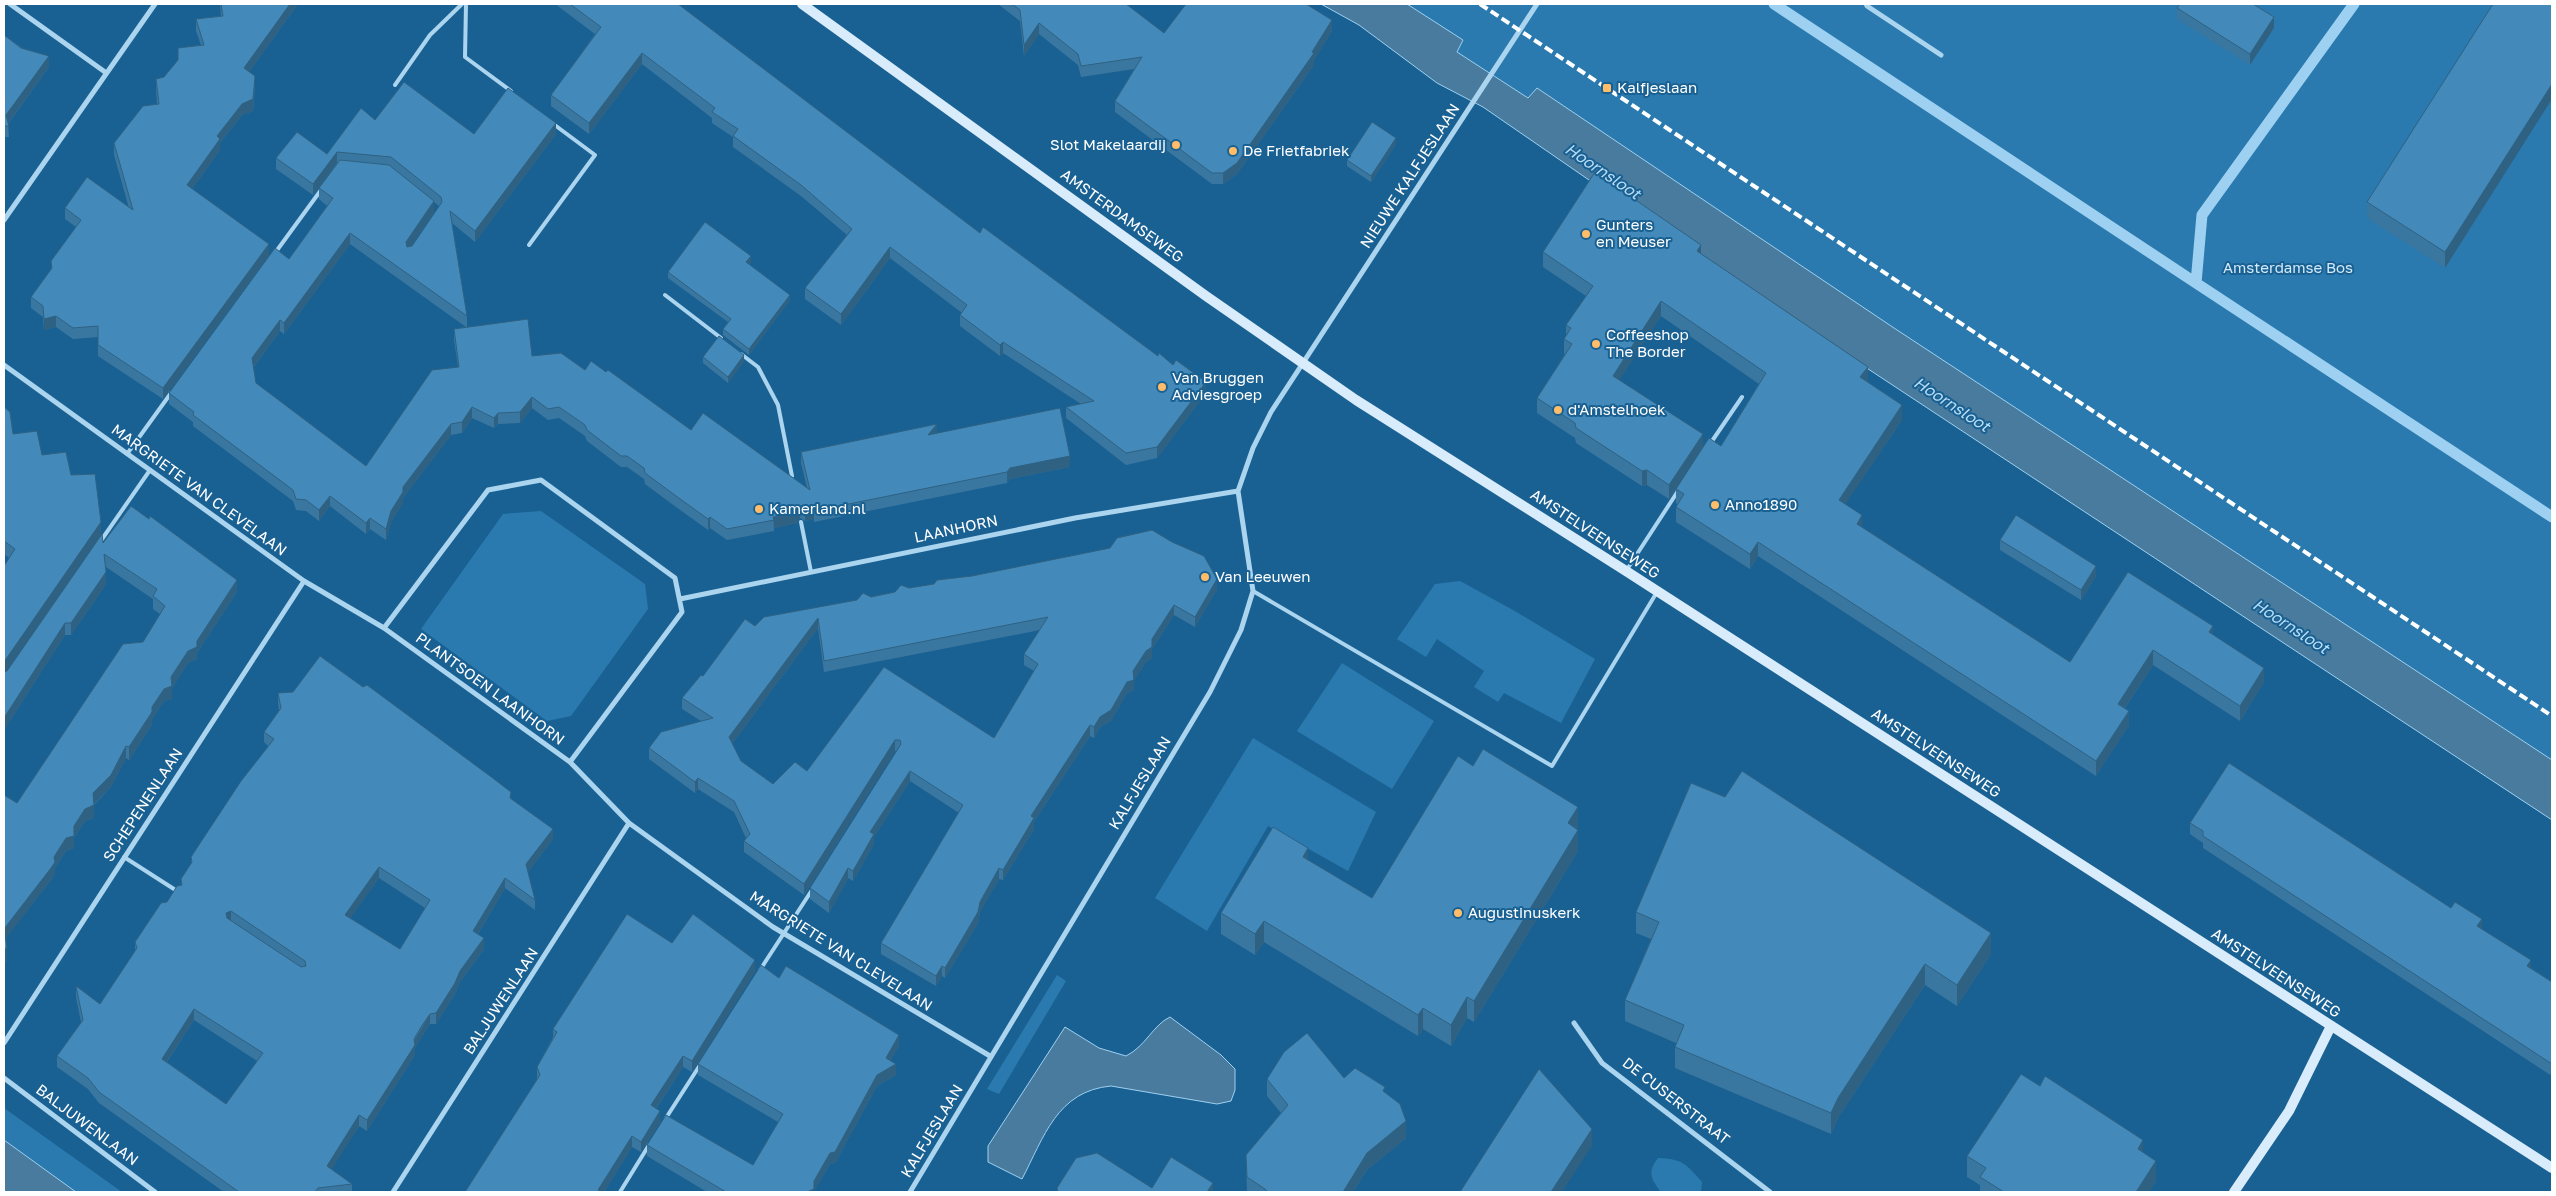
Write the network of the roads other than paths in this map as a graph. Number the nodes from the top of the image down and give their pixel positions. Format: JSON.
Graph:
{"nodes":[{"id":1,"x":10,"y":4,"type":"edge"},
{"id":2,"x":155,"y":4,"type":"edge"},
{"id":3,"x":462,"y":4,"type":"edge"},
{"id":4,"x":466,"y":4,"type":"edge"},
{"id":5,"x":802,"y":4,"type":"edge"},
{"id":6,"x":1538,"y":4,"type":"edge"},
{"id":7,"x":1866,"y":4,"type":"edge"},
{"id":8,"x":1941,"y":54,"type":"dead end"},
{"id":9,"x":105,"y":72,"type":"junction"},
{"id":10,"x":395,"y":85,"type":"dead end"},
{"id":11,"x":518,"y":97,"type":"edge"},
{"id":12,"x":549,"y":121,"type":"edge"},
{"id":13,"x":326,"y":182,"type":"edge"},
{"id":14,"x":4,"y":220,"type":"edge"},
{"id":15,"x":529,"y":245,"type":"dead end"},
{"id":16,"x":269,"y":261,"type":"edge"},
{"id":17,"x":666,"y":295,"type":"dead end"},
{"id":18,"x":727,"y":343,"type":"edge"},
{"id":19,"x":735,"y":349,"type":"edge"},
{"id":20,"x":1303,"y":363,"type":"junction"},
{"id":21,"x":4,"y":365,"type":"edge"},
{"id":22,"x":177,"y":386,"type":"edge"},
{"id":23,"x":1742,"y":396,"type":"dead end"},
{"id":24,"x":1709,"y":446,"type":"edge"},
{"id":25,"x":127,"y":454,"type":"junction"},
{"id":26,"x":150,"y":470,"type":"junction"},
{"id":27,"x":792,"y":476,"type":"edge"},
{"id":28,"x":1681,"y":487,"type":"edge"},
{"id":29,"x":1238,"y":491,"type":"junction"},
{"id":30,"x":802,"y":522,"type":"edge"},
{"id":31,"x":99,"y":543,"type":"edge"},
{"id":32,"x":1626,"y":571,"type":"junction"},
{"id":33,"x":811,"y":572,"type":"junction"},
{"id":34,"x":304,"y":581,"type":"junction"},
{"id":35,"x":1254,"y":591,"type":"junction"},
{"id":36,"x":1657,"y":592,"type":"junction"},
{"id":37,"x":680,"y":598,"type":"junction"},
{"id":38,"x":384,"y":628,"type":"junction"},
{"id":39,"x":570,"y":762,"type":"junction"},
{"id":40,"x":629,"y":823,"type":"junction"},
{"id":41,"x":124,"y":857,"type":"junction"},
{"id":42,"x":813,"y":887,"type":"edge"},
{"id":43,"x":179,"y":893,"type":"edge"},
{"id":44,"x":784,"y":933,"type":"junction"},
{"id":45,"x":757,"y":975,"type":"edge"},
{"id":46,"x":1574,"y":1023,"type":"dead end"},
{"id":47,"x":2331,"y":1026,"type":"junction"},
{"id":48,"x":4,"y":1043,"type":"edge"},
{"id":49,"x":990,"y":1056,"type":"junction"},
{"id":50,"x":705,"y":1058,"type":"edge"},
{"id":51,"x":4,"y":1078,"type":"edge"},
{"id":52,"x":663,"y":1124,"type":"edge"},
{"id":53,"x":652,"y":1140,"type":"edge"},
{"id":54,"x":2552,"y":1168,"type":"edge"},
{"id":55,"x":155,"y":1192,"type":"edge"},
{"id":56,"x":393,"y":1192,"type":"edge"},
{"id":57,"x":620,"y":1192,"type":"edge"},
{"id":58,"x":910,"y":1192,"type":"edge"},
{"id":59,"x":1770,"y":1192,"type":"edge"},
{"id":60,"x":2234,"y":1192,"type":"edge"}],
"edges":[{"from":1,"to":9,"type":"street"},
{"from":2,"to":9,"type":"street"},
{"from":3,"to":10,"type":"lane"},
{"from":4,"to":11,"type":"lane"},
{"from":5,"to":20,"type":"main road","name":"AMSTERDAMSEWEG"},
{"from":6,"to":20,"type":"street","name":"NIEUWE KALFJESLAAN"},
{"from":7,"to":8,"type":"street"},
{"from":9,"to":14,"type":"street"},
{"from":12,"to":15,"type":"lane"},
{"from":13,"to":16,"type":"lane"},
{"from":17,"to":18,"type":"lane"},
{"from":19,"to":27,"type":"lane"},
{"from":20,"to":29,"type":"street","name":"KALFJESLAAN"},
{"from":20,"to":32,"type":"main road","name":"AMSTELVEENSEWEG"},
{"from":21,"to":25,"type":"street","name":"MARGRIETE VAN CLEVELAAN"},
{"from":22,"to":25,"type":"lane"},
{"from":23,"to":24,"type":"lane"},
{"from":25,"to":26,"type":"street","name":"MARGRIETE VAN CLEVELAAN"},
{"from":26,"to":31,"type":"lane"},
{"from":26,"to":34,"type":"street","name":"MARGRIETE VAN CLEVELAAN"},
{"from":28,"to":32,"type":"lane"},
{"from":29,"to":33,"type":"street","name":"LAANHORN"},
{"from":29,"to":35,"type":"street","name":"KALFJESLAAN"},
{"from":30,"to":33,"type":"lane"},
{"from":32,"to":36,"type":"main road","name":"AMSTELVEENSEWEG"},
{"from":33,"to":37,"type":"street","name":"LAANHORN"},
{"from":34,"to":38,"type":"street","name":"MARGRIETE VAN CLEVELAAN"},
{"from":34,"to":41,"type":"street","name":"SCHEPENENLAAN"},
{"from":35,"to":36,"type":"lane"},
{"from":35,"to":49,"type":"street","name":"KALFJESLAAN"},
{"from":36,"to":47,"type":"main road","name":"AMSTELVEENSEWEG"},
{"from":37,"to":38,"type":"street"},
{"from":37,"to":39,"type":"street","name":"PLANTSOEN LAANHORN"},
{"from":38,"to":39,"type":"street","name":"PLANTSOEN LAANHORN"},
{"from":39,"to":40,"type":"street","name":"MARGRIETE VAN CLEVELAAN"},
{"from":40,"to":44,"type":"street","name":"MARGRIETE VAN CLEVELAAN"},
{"from":40,"to":56,"type":"street","name":"BALJUWENLAAN"},
{"from":41,"to":43,"type":"lane"},
{"from":41,"to":48,"type":"street","name":"SCHEPENENLAAN"},
{"from":42,"to":44,"type":"lane"},
{"from":44,"to":45,"type":"lane"},
{"from":44,"to":49,"type":"street","name":"MARGRIETE VAN CLEVELAAN"},
{"from":46,"to":59,"type":"street","name":"DE CUSERSTRAAT"},
{"from":47,"to":54,"type":"main road","name":"AMSTELVEENSEWEG"},
{"from":47,"to":60,"type":"main road"},
{"from":49,"to":58,"type":"street","name":"KALFJESLAAN"},
{"from":50,"to":52,"type":"lane"},
{"from":51,"to":55,"type":"street","name":"BALJUWENLAAN"},
{"from":53,"to":57,"type":"lane"}]}
